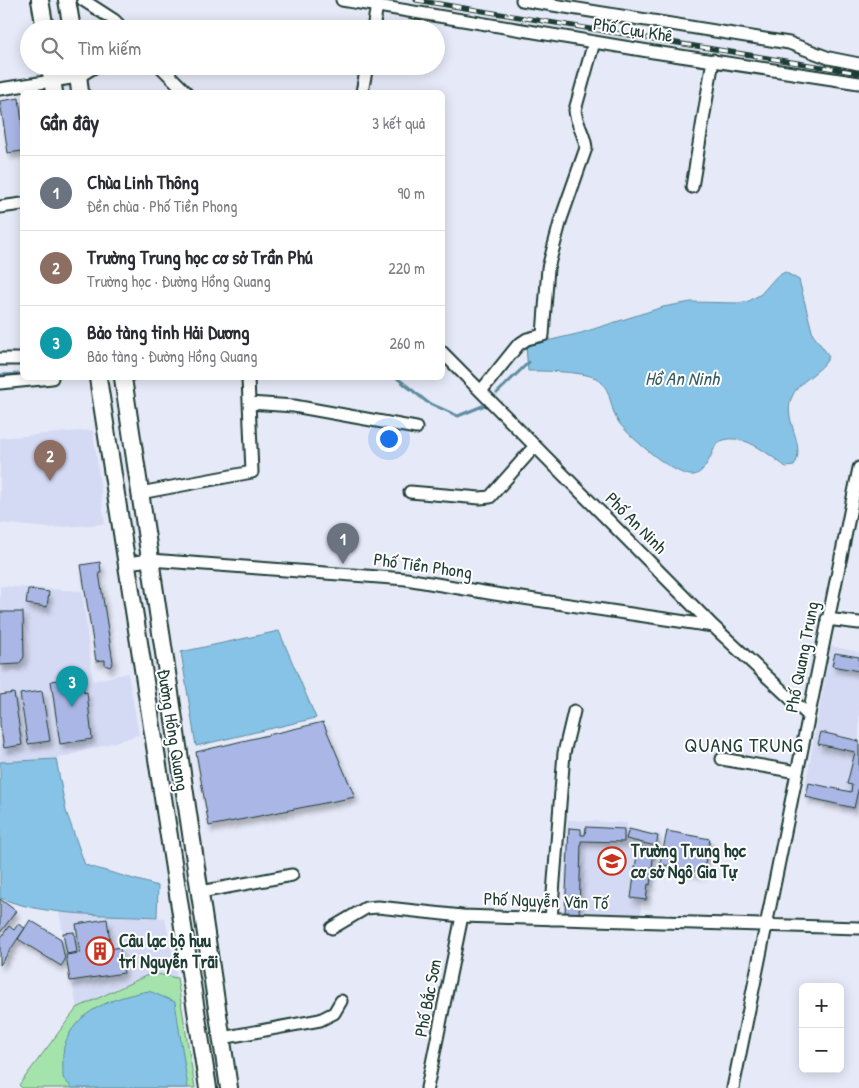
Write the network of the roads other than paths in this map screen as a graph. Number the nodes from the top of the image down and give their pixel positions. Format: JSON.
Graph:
{"nodes":[{"id":1,"x":40,"y":0,"type":"edge"},
{"id":2,"x":67,"y":0,"type":"edge"},
{"id":3,"x":83,"y":0,"type":"edge"},
{"id":4,"x":342,"y":0,"type":"edge"},
{"id":5,"x":522,"y":0,"type":"edge"},
{"id":6,"x":377,"y":5,"type":"junction"},
{"id":7,"x":43,"y":20,"type":"edge"},
{"id":8,"x":70,"y":20,"type":"edge"},
{"id":9,"x":114,"y":20,"type":"edge"},
{"id":10,"x":374,"y":20,"type":"edge"},
{"id":11,"x":594,"y":42,"type":"junction"},
{"id":12,"x":713,"y":60,"type":"junction"},
{"id":13,"x":859,"y":64,"type":"edge"},
{"id":14,"x":169,"y":75,"type":"edge"},
{"id":15,"x":365,"y":75,"type":"edge"},
{"id":16,"x":78,"y":78,"type":"edge"},
{"id":17,"x":52,"y":80,"type":"edge"},
{"id":18,"x":859,"y":83,"type":"edge"},
{"id":19,"x":0,"y":89,"type":"edge"},
{"id":20,"x":184,"y":90,"type":"edge"},
{"id":21,"x":362,"y":90,"type":"edge"},
{"id":22,"x":692,"y":188,"type":"dead end"},
{"id":23,"x":20,"y":204,"type":"edge"},
{"id":24,"x":0,"y":207,"type":"edge"},
{"id":25,"x":445,"y":355,"type":"edge"},
{"id":26,"x":0,"y":358,"type":"edge"},
{"id":27,"x":20,"y":359,"type":"edge"},
{"id":28,"x":31,"y":380,"type":"edge"},
{"id":29,"x":98,"y":380,"type":"edge"},
{"id":30,"x":123,"y":380,"type":"edge"},
{"id":31,"x":248,"y":380,"type":"edge"},
{"id":32,"x":0,"y":383,"type":"edge"},
{"id":33,"x":481,"y":391,"type":"junction"},
{"id":34,"x":249,"y":402,"type":"junction"},
{"id":35,"x":416,"y":428,"type":"dead end"},
{"id":36,"x":535,"y":446,"type":"junction"},
{"id":37,"x":859,"y":468,"type":"edge"},
{"id":38,"x":410,"y":492,"type":"dead end"},
{"id":39,"x":140,"y":493,"type":"junction"},
{"id":40,"x":150,"y":560,"type":"junction"},
{"id":41,"x":127,"y":562,"type":"junction"},
{"id":42,"x":827,"y":619,"type":"junction"},
{"id":43,"x":859,"y":623,"type":"edge"},
{"id":44,"x":712,"y":626,"type":"junction"},
{"id":45,"x":171,"y":699,"type":"junction"},
{"id":46,"x":148,"y":702,"type":"junction"},
{"id":47,"x":574,"y":711,"type":"dead end"},
{"id":48,"x":808,"y":715,"type":"junction"},
{"id":49,"x":722,"y":759,"type":"dead end"},
{"id":50,"x":797,"y":772,"type":"junction"},
{"id":51,"x":292,"y":876,"type":"dead end"},
{"id":52,"x":200,"y":892,"type":"junction"},
{"id":53,"x":462,"y":916,"type":"junction"},
{"id":54,"x":551,"y":919,"type":"junction"},
{"id":55,"x":766,"y":927,"type":"junction"},
{"id":56,"x":332,"y":928,"type":"dead end"},
{"id":57,"x":859,"y":928,"type":"edge"},
{"id":58,"x":208,"y":947,"type":"junction"},
{"id":59,"x":186,"y":949,"type":"junction"},
{"id":60,"x":341,"y":1001,"type":"dead end"},
{"id":61,"x":222,"y":1038,"type":"junction"},
{"id":62,"x":208,"y":1088,"type":"edge"},
{"id":63,"x":229,"y":1088,"type":"edge"},
{"id":64,"x":427,"y":1088,"type":"edge"},
{"id":65,"x":733,"y":1088,"type":"edge"}],
"edges":[{"from":1,"to":7,"type":"street"},
{"from":2,"to":8,"type":"street"},
{"from":3,"to":9,"type":"street"},
{"from":4,"to":6,"type":"street","name":"Phố Cựu Khê"},
{"from":5,"to":13,"type":"street"},
{"from":6,"to":10,"type":"street"},
{"from":6,"to":11,"type":"street","name":"Phố Cựu Khê"},
{"from":11,"to":12,"type":"street","name":"Phố Cựu Khê"},
{"from":11,"to":33,"type":"street"},
{"from":12,"to":18,"type":"street","name":"Phố Cựu Khê"},
{"from":12,"to":22,"type":"street"},
{"from":14,"to":20,"type":"street"},
{"from":15,"to":21,"type":"street"},
{"from":16,"to":17,"type":"street"},
{"from":17,"to":19,"type":"street"},
{"from":23,"to":24,"type":"street"},
{"from":25,"to":33,"type":"street","name":"Phố An Ninh"},
{"from":26,"to":27,"type":"street"},
{"from":28,"to":32,"type":"street"},
{"from":29,"to":41,"type":"street","name":"Đường Hồng Quang"},
{"from":30,"to":39,"type":"street","name":"Đường Hồng Quang"},
{"from":31,"to":34,"type":"street"},
{"from":33,"to":36,"type":"street","name":"Phố An Ninh"},
{"from":34,"to":35,"type":"street"},
{"from":34,"to":39,"type":"street"},
{"from":36,"to":38,"type":"street"},
{"from":36,"to":44,"type":"street","name":"Phố An Ninh"},
{"from":37,"to":42,"type":"street","name":"Phố Quang Trung"},
{"from":39,"to":40,"type":"street","name":"Đường Hồng Quang"},
{"from":40,"to":41,"type":"street","name":"Phố Tiền Phong"},
{"from":40,"to":44,"type":"street","name":"Phố Tiền Phong"},
{"from":40,"to":45,"type":"street","name":"Đường Hồng Quang"},
{"from":41,"to":46,"type":"street","name":"Đường Hồng Quang"},
{"from":42,"to":43,"type":"street"},
{"from":42,"to":48,"type":"street","name":"Phố Quang Trung"},
{"from":44,"to":48,"type":"street","name":"Phố An Ninh"},
{"from":45,"to":46,"type":"street"},
{"from":45,"to":52,"type":"street","name":"Đường Hồng Quang"},
{"from":46,"to":59,"type":"street","name":"Đường Hồng Quang"},
{"from":47,"to":54,"type":"street"},
{"from":48,"to":50,"type":"street","name":"Phố Quang Trung"},
{"from":49,"to":50,"type":"street"},
{"from":50,"to":55,"type":"street","name":"Phố Quang Trung"},
{"from":51,"to":52,"type":"street"},
{"from":52,"to":58,"type":"street","name":"Đường Hồng Quang"},
{"from":53,"to":54,"type":"street","name":"Phố Nguyễn Văn Tố"},
{"from":53,"to":56,"type":"street","name":"Phố Nguyễn Văn Tố"},
{"from":53,"to":64,"type":"street","name":"Phố Bắc Sơn"},
{"from":54,"to":55,"type":"street","name":"Phố Nguyễn Văn Tố"},
{"from":55,"to":57,"type":"street","name":"Phố Nguyễn Văn Tố"},
{"from":55,"to":65,"type":"street","name":"Phố Quang Trung"},
{"from":58,"to":59,"type":"street"},
{"from":58,"to":61,"type":"street","name":"Đường Hồng Quang"},
{"from":59,"to":62,"type":"street","name":"Đường Hồng Quang"},
{"from":60,"to":61,"type":"street"},
{"from":61,"to":63,"type":"street","name":"Đường Hồng Quang"}]}
